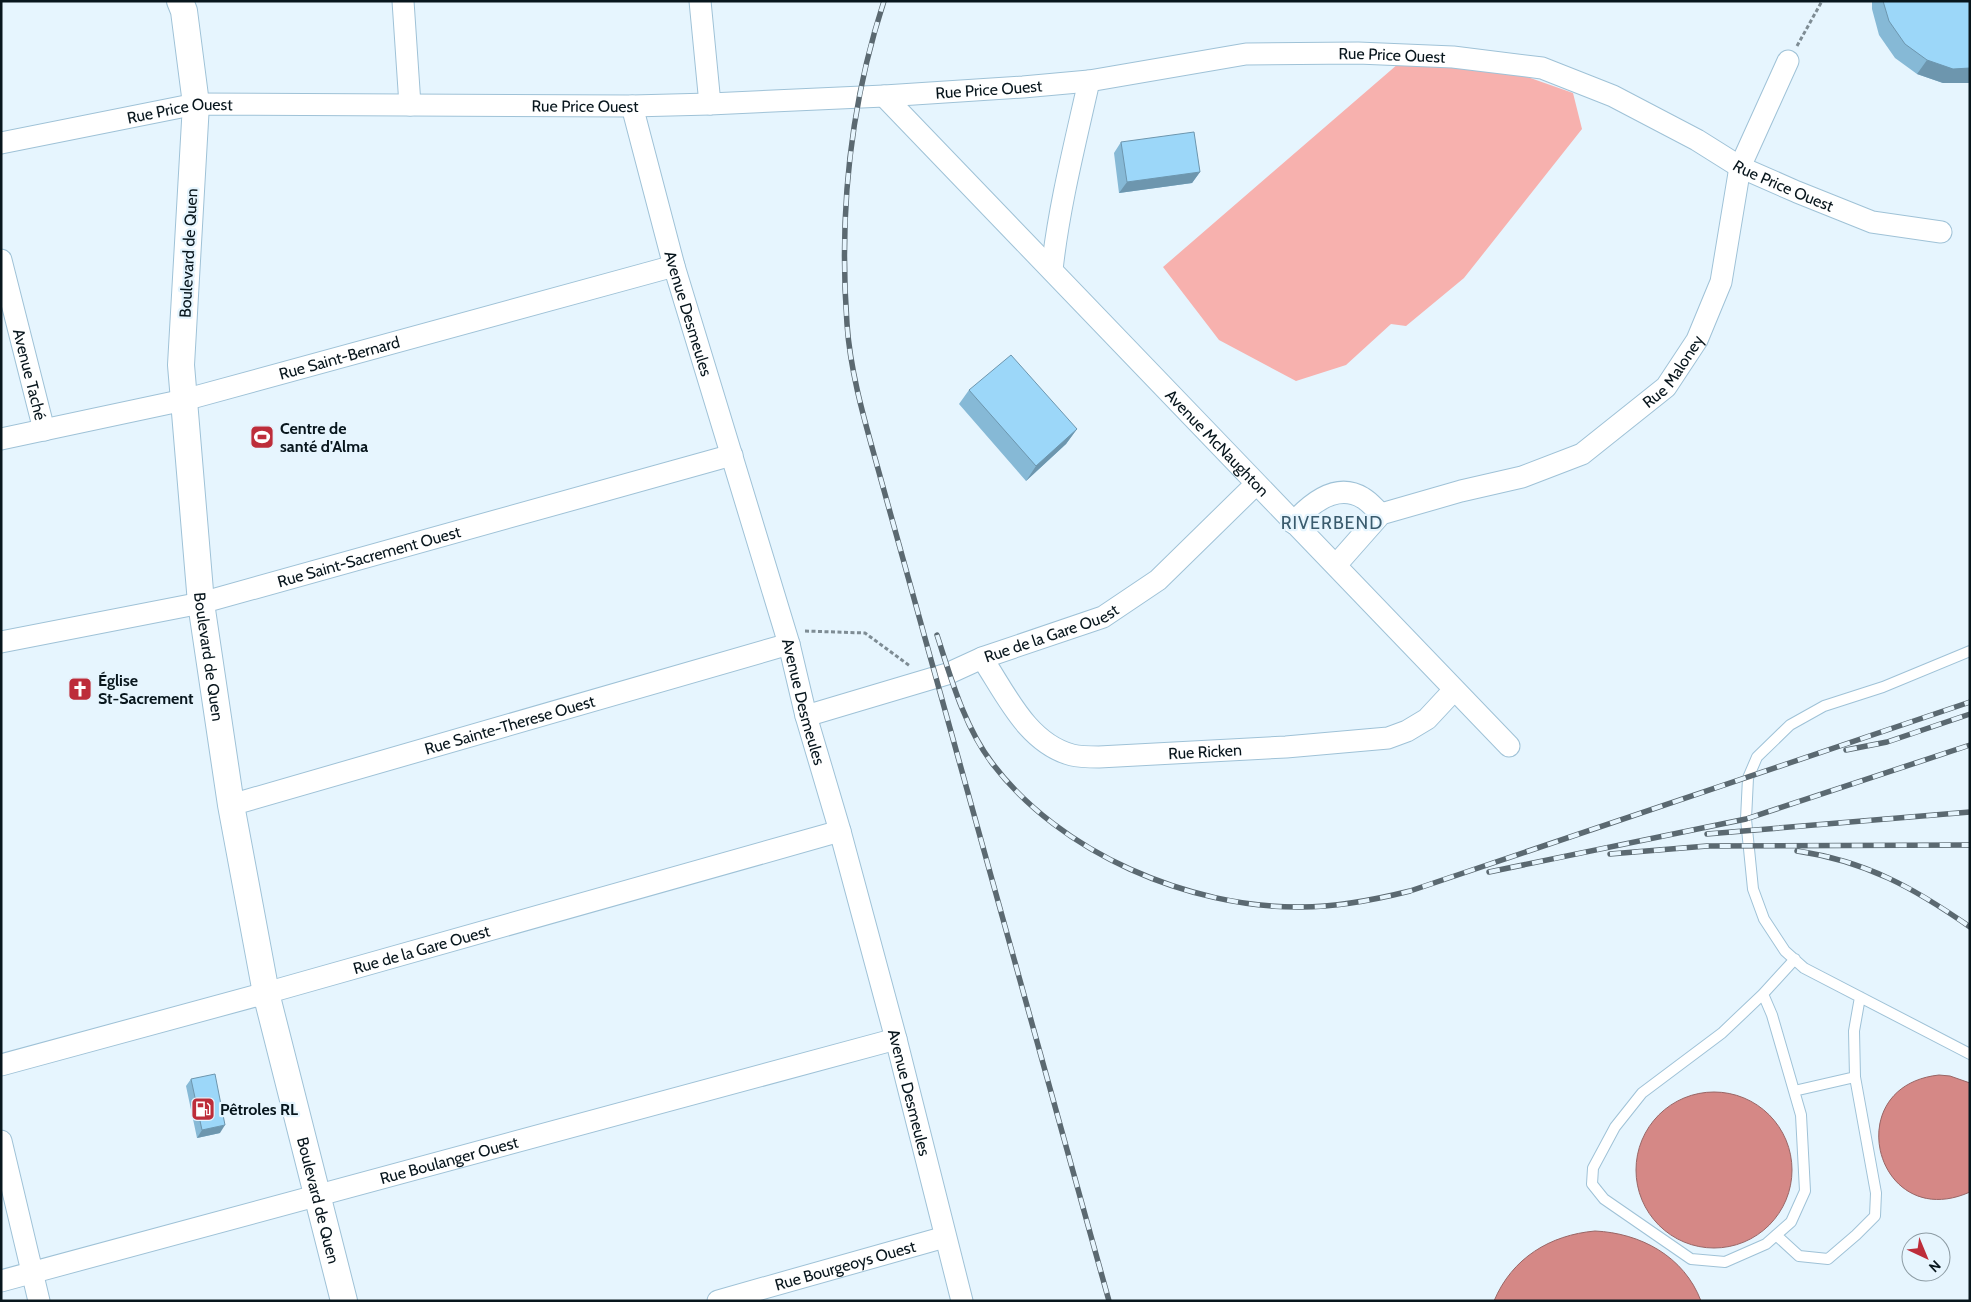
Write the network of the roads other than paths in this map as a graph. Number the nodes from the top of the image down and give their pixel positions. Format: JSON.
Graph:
{"nodes":[{"id":1,"x":180,"y":1,"type":"edge"},
{"id":2,"x":403,"y":1,"type":"edge"},
{"id":3,"x":700,"y":1,"type":"edge"},
{"id":4,"x":1788,"y":61,"type":"road end"},
{"id":5,"x":1089,"y":81,"type":"junction"},
{"id":6,"x":884,"y":96,"type":"junction"},
{"id":7,"x":196,"y":104,"type":"junction"},
{"id":8,"x":710,"y":104,"type":"junction"},
{"id":9,"x":410,"y":105,"type":"junction"},
{"id":10,"x":632,"y":106,"type":"junction"},
{"id":11,"x":1,"y":143,"type":"edge"},
{"id":12,"x":1740,"y":167,"type":"junction"},
{"id":13,"x":1941,"y":232,"type":"dead end"},
{"id":14,"x":1,"y":260,"type":"edge"},
{"id":15,"x":674,"y":266,"type":"junction"},
{"id":16,"x":1052,"y":270,"type":"junction"},
{"id":17,"x":184,"y":400,"type":"junction"},
{"id":18,"x":44,"y":430,"type":"junction"},
{"id":19,"x":1,"y":440,"type":"edge"},
{"id":20,"x":732,"y":455,"type":"junction"},
{"id":21,"x":1255,"y":484,"type":"junction"},
{"id":22,"x":1381,"y":514,"type":"junction"},
{"id":23,"x":1294,"y":523,"type":"junction"},
{"id":24,"x":1336,"y":565,"type":"junction"},
{"id":25,"x":201,"y":603,"type":"junction"},
{"id":26,"x":786,"y":637,"type":"junction"},
{"id":27,"x":1,"y":642,"type":"edge"},
{"id":28,"x":1970,"y":651,"type":"edge"},
{"id":29,"x":982,"y":658,"type":"junction"},
{"id":30,"x":1454,"y":690,"type":"junction"},
{"id":31,"x":806,"y":716,"type":"junction"},
{"id":32,"x":1509,"y":746,"type":"dead end"},
{"id":33,"x":231,"y":805,"type":"junction"},
{"id":34,"x":840,"y":831,"type":"junction"},
{"id":35,"x":1795,"y":959,"type":"junction"},
{"id":36,"x":266,"y":993,"type":"junction"},
{"id":37,"x":1763,"y":994,"type":"junction"},
{"id":38,"x":1860,"y":997,"type":"junction"},
{"id":39,"x":896,"y":1039,"type":"junction"},
{"id":40,"x":1970,"y":1054,"type":"edge"},
{"id":41,"x":1,"y":1065,"type":"edge"},
{"id":42,"x":1855,"y":1077,"type":"junction"},
{"id":43,"x":1794,"y":1091,"type":"junction"},
{"id":44,"x":1,"y":1141,"type":"edge"},
{"id":45,"x":316,"y":1196,"type":"junction"},
{"id":46,"x":1776,"y":1235,"type":"junction"},
{"id":47,"x":945,"y":1237,"type":"junction"},
{"id":48,"x":32,"y":1272,"type":"junction"},
{"id":49,"x":1,"y":1280,"type":"edge"},
{"id":50,"x":39,"y":1301,"type":"edge"},
{"id":51,"x":344,"y":1301,"type":"edge"},
{"id":52,"x":718,"y":1301,"type":"edge"},
{"id":53,"x":962,"y":1301,"type":"edge"}],
"edges":[{"from":1,"to":7,"type":"street","name":"Boulevard de Quen"},
{"from":2,"to":9,"type":"street"},
{"from":3,"to":8,"type":"street"},
{"from":4,"to":12,"type":"street","name":"Rue Maloney"},
{"from":5,"to":6,"type":"street","name":"Rue Price Ouest"},
{"from":5,"to":12,"type":"street","name":"Rue Price Ouest"},
{"from":5,"to":16,"type":"street"},
{"from":6,"to":8,"type":"street","name":"Rue Price Ouest"},
{"from":6,"to":16,"type":"street","name":"Avenue McNaughton"},
{"from":7,"to":9,"type":"street","name":"Rue Price Ouest"},
{"from":7,"to":11,"type":"street","name":"Rue Price Ouest"},
{"from":7,"to":17,"type":"street","name":"Boulevard de Quen"},
{"from":8,"to":10,"type":"street","name":"Rue Price Ouest"},
{"from":9,"to":10,"type":"street","name":"Rue Price Ouest"},
{"from":10,"to":15,"type":"street","name":"Avenue Desmeules"},
{"from":12,"to":13,"type":"street","name":"Rue Price Ouest"},
{"from":12,"to":22,"type":"street","name":"Rue Maloney"},
{"from":14,"to":18,"type":"street","name":"Avenue Taché"},
{"from":15,"to":17,"type":"street","name":"Rue Saint-Bernard"},
{"from":15,"to":20,"type":"street","name":"Avenue Desmeules"},
{"from":16,"to":21,"type":"street","name":"Avenue McNaughton"},
{"from":17,"to":18,"type":"street","name":"Rue Saint-Bernard"},
{"from":17,"to":25,"type":"street","name":"Boulevard de Quen"},
{"from":18,"to":19,"type":"street","name":"Rue Saint-Bernard"},
{"from":20,"to":25,"type":"street","name":"Rue Saint-Sacrement Ouest"},
{"from":20,"to":26,"type":"street","name":"Avenue Desmeules"},
{"from":21,"to":23,"type":"street","name":"Avenue McNaughton"},
{"from":21,"to":29,"type":"street","name":"Rue de la Gare Ouest"},
{"from":22,"to":23,"type":"street"},
{"from":22,"to":24,"type":"street"},
{"from":23,"to":24,"type":"street","name":"Avenue McNaughton"},
{"from":24,"to":30,"type":"street","name":"Avenue McNaughton"},
{"from":25,"to":27,"type":"street","name":"Rue Saint-Sacrement Ouest"},
{"from":25,"to":33,"type":"street","name":"Boulevard de Quen"},
{"from":26,"to":31,"type":"street","name":"Avenue Desmeules"},
{"from":26,"to":33,"type":"street","name":"Rue Sainte-Therese Ouest"},
{"from":28,"to":35,"type":"lane"},
{"from":29,"to":30,"type":"street","name":"Rue Ricken"},
{"from":29,"to":31,"type":"street","name":"Rue de la Gare Ouest"},
{"from":30,"to":32,"type":"street","name":"Avenue McNaughton"},
{"from":31,"to":34,"type":"street","name":"Avenue Desmeules"},
{"from":33,"to":36,"type":"street","name":"Boulevard de Quen"},
{"from":34,"to":36,"type":"street","name":"Rue de la Gare Ouest"},
{"from":34,"to":39,"type":"street","name":"Avenue Desmeules"},
{"from":35,"to":37,"type":"lane"},
{"from":35,"to":38,"type":"lane"},
{"from":36,"to":41,"type":"street","name":"Rue de la Gare Ouest"},
{"from":36,"to":45,"type":"street","name":"Boulevard de Quen"},
{"from":37,"to":43,"type":"lane"},
{"from":37,"to":46,"type":"lane"},
{"from":38,"to":40,"type":"lane"},
{"from":38,"to":42,"type":"lane"},
{"from":39,"to":45,"type":"street","name":"Rue Boulanger Ouest"},
{"from":39,"to":47,"type":"street","name":"Avenue Desmeules"},
{"from":42,"to":43,"type":"lane"},
{"from":42,"to":46,"type":"lane"},
{"from":43,"to":46,"type":"lane"},
{"from":44,"to":48,"type":"street"},
{"from":45,"to":48,"type":"street","name":"Rue Boulanger Ouest"},
{"from":45,"to":51,"type":"street","name":"Boulevard de Quen"},
{"from":47,"to":52,"type":"street","name":"Rue Bourgeoys Ouest"},
{"from":47,"to":53,"type":"street","name":"Avenue Desmeules"},
{"from":48,"to":49,"type":"street","name":"Rue Boulanger Ouest"},
{"from":48,"to":50,"type":"street"}]}
